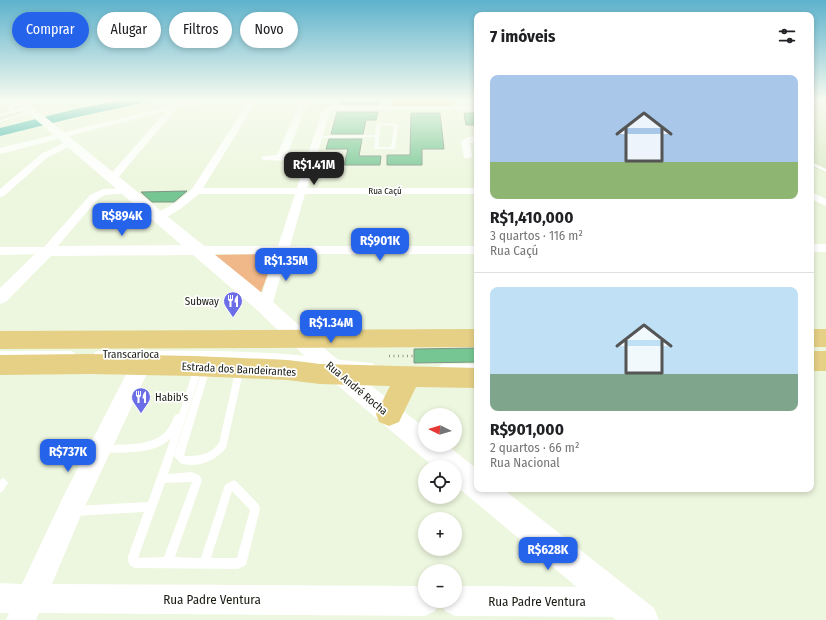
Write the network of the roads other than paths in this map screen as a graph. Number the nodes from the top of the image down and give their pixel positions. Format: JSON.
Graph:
{"nodes":[{"id":1,"x":51,"y":128,"type":"edge"},
{"id":2,"x":102,"y":128,"type":"edge"},
{"id":3,"x":156,"y":128,"type":"edge"},
{"id":4,"x":236,"y":128,"type":"edge"},
{"id":5,"x":293,"y":128,"type":"edge"},
{"id":6,"x":321,"y":128,"type":"edge"},
{"id":7,"x":378,"y":128,"type":"edge"},
{"id":8,"x":396,"y":128,"type":"edge"},
{"id":9,"x":318,"y":136,"type":"junction"},
{"id":10,"x":377,"y":136,"type":"junction"},
{"id":11,"x":65,"y":139,"type":"junction"},
{"id":12,"x":474,"y":139,"type":"edge"},
{"id":13,"x":0,"y":151,"type":"edge"},
{"id":14,"x":474,"y":156,"type":"edge"},
{"id":15,"x":266,"y":158,"type":"dead end"},
{"id":16,"x":281,"y":158,"type":"junction"},
{"id":17,"x":293,"y":158,"type":"dead end"},
{"id":18,"x":814,"y":165,"type":"edge"},
{"id":19,"x":826,"y":171,"type":"edge"},
{"id":20,"x":112,"y":178,"type":"junction"},
{"id":21,"x":127,"y":191,"type":"junction"},
{"id":22,"x":196,"y":191,"type":"junction"},
{"id":23,"x":301,"y":191,"type":"junction"},
{"id":24,"x":474,"y":191,"type":"edge"},
{"id":25,"x":0,"y":194,"type":"edge"},
{"id":26,"x":814,"y":197,"type":"edge"},
{"id":27,"x":826,"y":203,"type":"edge"},
{"id":28,"x":158,"y":217,"type":"junction"},
{"id":29,"x":814,"y":248,"type":"edge"},
{"id":30,"x":826,"y":248,"type":"edge"},
{"id":31,"x":197,"y":250,"type":"junction"},
{"id":32,"x":283,"y":250,"type":"junction"},
{"id":33,"x":474,"y":250,"type":"edge"},
{"id":34,"x":0,"y":251,"type":"edge"},
{"id":35,"x":47,"y":251,"type":"junction"},
{"id":36,"x":0,"y":298,"type":"edge"},
{"id":37,"x":265,"y":306,"type":"junction"},
{"id":38,"x":474,"y":338,"type":"edge"},
{"id":39,"x":814,"y":338,"type":"edge"},
{"id":40,"x":826,"y":338,"type":"edge"},
{"id":41,"x":0,"y":340,"type":"edge"},
{"id":42,"x":474,"y":344,"type":"edge"},
{"id":43,"x":814,"y":344,"type":"edge"},
{"id":44,"x":826,"y":344,"type":"edge"},
{"id":45,"x":0,"y":346,"type":"edge"},
{"id":46,"x":416,"y":346,"type":"dead end"},
{"id":47,"x":814,"y":353,"type":"edge"},
{"id":48,"x":826,"y":353,"type":"edge"},
{"id":49,"x":0,"y":354,"type":"edge"},
{"id":50,"x":320,"y":354,"type":"junction"},
{"id":51,"x":814,"y":361,"type":"edge"},
{"id":52,"x":826,"y":361,"type":"edge"},
{"id":53,"x":0,"y":365,"type":"edge"},
{"id":54,"x":140,"y":365,"type":"junction"},
{"id":55,"x":200,"y":366,"type":"junction"},
{"id":56,"x":382,"y":367,"type":"dead end"},
{"id":57,"x":411,"y":367,"type":"junction"},
{"id":58,"x":435,"y":367,"type":"dead end"},
{"id":59,"x":474,"y":367,"type":"edge"},
{"id":60,"x":240,"y":368,"type":"junction"},
{"id":61,"x":474,"y":378,"type":"edge"},
{"id":62,"x":389,"y":414,"type":"junction"},
{"id":63,"x":418,"y":438,"type":"edge"},
{"id":64,"x":100,"y":449,"type":"junction"},
{"id":65,"x":435,"y":452,"type":"edge"},
{"id":66,"x":445,"y":460,"type":"edge"},
{"id":67,"x":462,"y":474,"type":"edge"},
{"id":68,"x":162,"y":479,"type":"junction"},
{"id":69,"x":474,"y":484,"type":"edge"},
{"id":70,"x":485,"y":492,"type":"edge"},
{"id":71,"x":152,"y":507,"type":"junction"},
{"id":72,"x":70,"y":512,"type":"junction"},
{"id":73,"x":168,"y":562,"type":"junction"},
{"id":74,"x":204,"y":564,"type":"junction"},
{"id":75,"x":0,"y":598,"type":"edge"},
{"id":76,"x":418,"y":601,"type":"edge"},
{"id":77,"x":462,"y":601,"type":"edge"},
{"id":78,"x":26,"y":609,"type":"edge"},
{"id":79,"x":631,"y":611,"type":"edge"}],
"edges":[{"from":1,"to":11,"type":"main road","name":"Rua André Rocha"},
{"from":2,"to":11,"type":"street"},
{"from":3,"to":20,"type":"street"},
{"from":4,"to":22,"type":"street"},
{"from":5,"to":16,"type":"street"},
{"from":6,"to":9,"type":"street"},
{"from":7,"to":10,"type":"lane"},
{"from":8,"to":10,"type":"lane"},
{"from":9,"to":10,"type":"lane"},
{"from":9,"to":23,"type":"street"},
{"from":11,"to":13,"type":"street"},
{"from":11,"to":20,"type":"main road","name":"Rua André Rocha"},
{"from":11,"to":25,"type":"street"},
{"from":12,"to":14,"type":"street"},
{"from":15,"to":16,"type":"street"},
{"from":16,"to":17,"type":"street"},
{"from":18,"to":19,"type":"lane"},
{"from":20,"to":21,"type":"main road","name":"Rua André Rocha"},
{"from":21,"to":28,"type":"main road","name":"Rua André Rocha"},
{"from":21,"to":35,"type":"street"},
{"from":22,"to":23,"type":"street","name":"Rua Caçú"},
{"from":22,"to":28,"type":"street"},
{"from":23,"to":24,"type":"street","name":"Rua Caçú"},
{"from":23,"to":32,"type":"street"},
{"from":26,"to":27,"type":"street"},
{"from":28,"to":31,"type":"main road","name":"Rua André Rocha"},
{"from":29,"to":30,"type":"street"},
{"from":31,"to":32,"type":"street"},
{"from":31,"to":35,"type":"street"},
{"from":31,"to":37,"type":"main road","name":"Rua André Rocha"},
{"from":32,"to":33,"type":"street"},
{"from":32,"to":37,"type":"street"},
{"from":34,"to":35,"type":"street"},
{"from":35,"to":36,"type":"street"},
{"from":37,"to":50,"type":"main road","name":"Rua André Rocha"},
{"from":38,"to":50,"type":"main road","name":"Estrada dos Bandeirantes"},
{"from":39,"to":40,"type":"main road"},
{"from":41,"to":50,"type":"main road","name":"Estrada dos Bandeirantes"},
{"from":42,"to":46,"type":"lane"},
{"from":43,"to":44,"type":"lane"},
{"from":45,"to":50,"type":"lane","name":"Transcarioca"},
{"from":47,"to":48,"type":"lane"},
{"from":49,"to":50,"type":"lane","name":"Transcarioca"},
{"from":50,"to":56,"type":"lane","name":"Transcarioca"},
{"from":50,"to":57,"type":"main road","name":"Estrada dos Bandeirantes"},
{"from":50,"to":60,"type":"main road","name":"Estrada dos Bandeirantes"},
{"from":50,"to":62,"type":"main road","name":"Rua André Rocha"},
{"from":51,"to":52,"type":"main road"},
{"from":53,"to":54,"type":"main road","name":"Estrada dos Bandeirantes"},
{"from":54,"to":55,"type":"main road","name":"Estrada dos Bandeirantes"},
{"from":54,"to":64,"type":"street"},
{"from":55,"to":60,"type":"main road","name":"Estrada dos Bandeirantes"},
{"from":55,"to":60,"type":"lane"},
{"from":55,"to":64,"type":"lane"},
{"from":55,"to":68,"type":"lane"},
{"from":57,"to":61,"type":"main road","name":"Estrada dos Bandeirantes"},
{"from":57,"to":62,"type":"main road"},
{"from":58,"to":59,"type":"lane"},
{"from":62,"to":63,"type":"main road","name":"Rua André Rocha"},
{"from":64,"to":72,"type":"street"},
{"from":65,"to":66,"type":"main road","name":"Rua André Rocha"},
{"from":67,"to":69,"type":"main road","name":"Rua André Rocha"},
{"from":68,"to":71,"type":"lane"},
{"from":68,"to":73,"type":"lane"},
{"from":70,"to":79,"type":"main road"},
{"from":71,"to":72,"type":"lane"},
{"from":71,"to":73,"type":"lane"},
{"from":72,"to":78,"type":"street"},
{"from":73,"to":74,"type":"lane"},
{"from":74,"to":74,"type":"lane"},
{"from":75,"to":78,"type":"street","name":"Rua Padre Ventura"},
{"from":76,"to":78,"type":"street","name":"Rua Padre Ventura"},
{"from":77,"to":79,"type":"street","name":"Rua Padre Ventura"}]}
